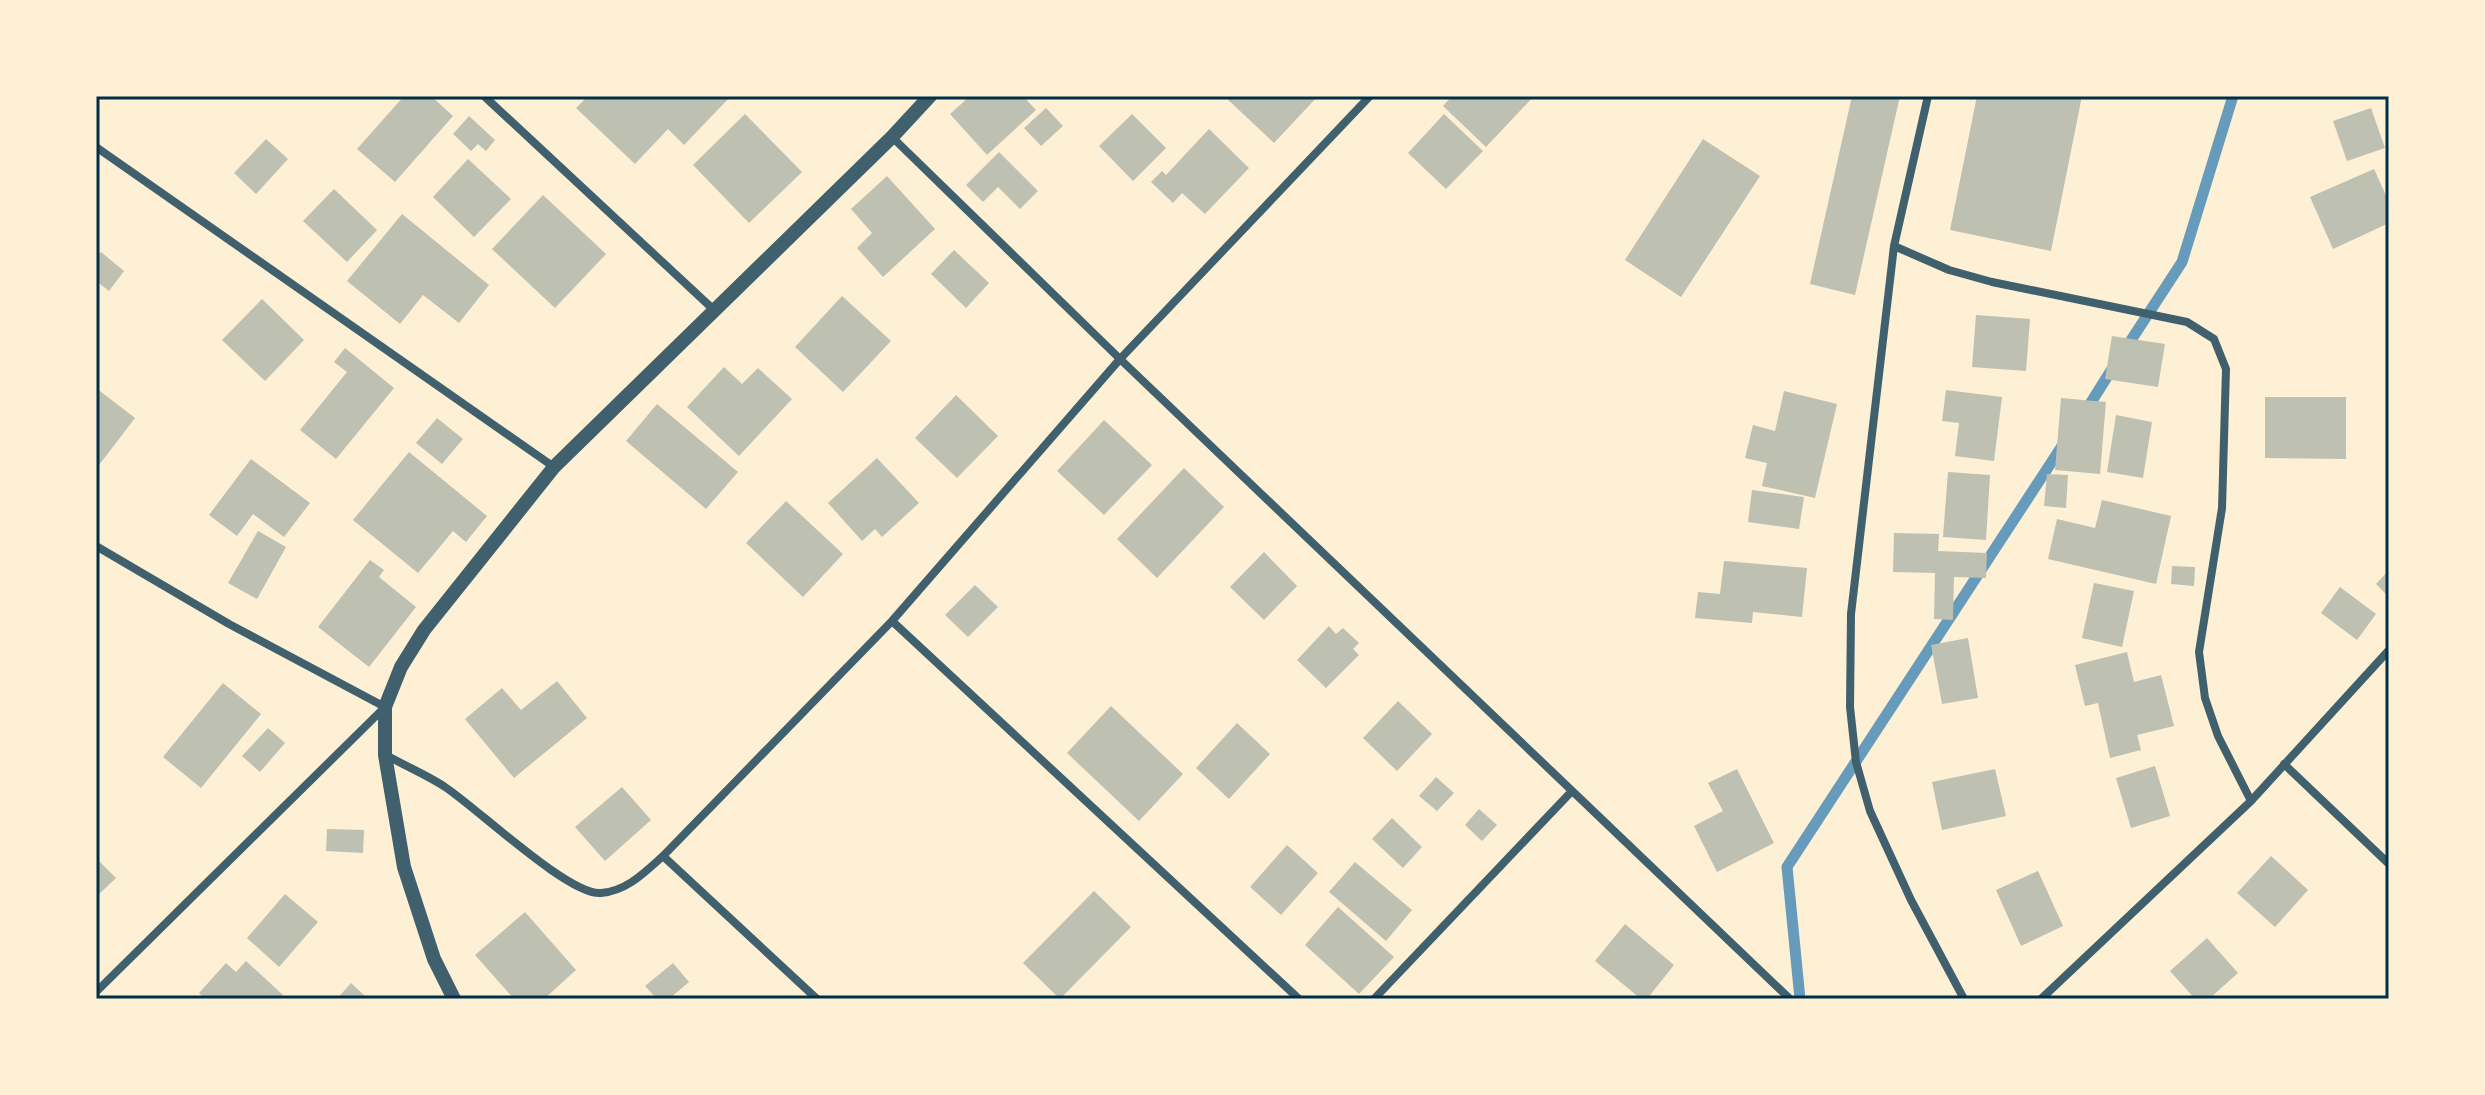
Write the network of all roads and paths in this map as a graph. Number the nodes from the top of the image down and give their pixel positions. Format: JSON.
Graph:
{"nodes":[{"id":1,"x":484,"y":96,"type":"edge"},
{"id":2,"x":930,"y":96,"type":"edge"},
{"id":3,"x":1370,"y":96,"type":"edge"},
{"id":4,"x":1928,"y":96,"type":"edge"},
{"id":5,"x":892,"y":137,"type":"junction"},
{"id":6,"x":96,"y":147,"type":"edge"},
{"id":7,"x":1894,"y":246,"type":"junction"},
{"id":8,"x":714,"y":310,"type":"junction"},
{"id":9,"x":1120,"y":359,"type":"junction"},
{"id":10,"x":554,"y":467,"type":"junction"},
{"id":11,"x":96,"y":546,"type":"edge"},
{"id":12,"x":892,"y":621,"type":"junction"},
{"id":13,"x":2389,"y":650,"type":"edge"},
{"id":14,"x":385,"y":707,"type":"junction"},
{"id":15,"x":385,"y":755,"type":"junction"},
{"id":16,"x":2284,"y":764,"type":"junction"},
{"id":17,"x":1572,"y":791,"type":"junction"},
{"id":18,"x":2251,"y":801,"type":"junction"},
{"id":19,"x":663,"y":856,"type":"junction"},
{"id":20,"x":2389,"y":864,"type":"edge"},
{"id":21,"x":96,"y":992,"type":"edge"},
{"id":22,"x":454,"y":999,"type":"edge"},
{"id":23,"x":817,"y":999,"type":"edge"},
{"id":24,"x":1299,"y":999,"type":"edge"},
{"id":25,"x":1374,"y":999,"type":"edge"},
{"id":26,"x":1790,"y":999,"type":"edge"},
{"id":27,"x":1964,"y":999,"type":"edge"},
{"id":28,"x":2041,"y":999,"type":"edge"}],
"edges":[{"from":1,"to":8,"type":"street"},
{"from":2,"to":5,"type":"street"},
{"from":3,"to":9,"type":"street"},
{"from":4,"to":7,"type":"street"},
{"from":5,"to":8,"type":"street"},
{"from":5,"to":9,"type":"street"},
{"from":6,"to":10,"type":"street"},
{"from":7,"to":18,"type":"street"},
{"from":7,"to":27,"type":"street"},
{"from":8,"to":10,"type":"street"},
{"from":9,"to":12,"type":"street"},
{"from":9,"to":17,"type":"street"},
{"from":10,"to":14,"type":"street"},
{"from":11,"to":14,"type":"street"},
{"from":12,"to":19,"type":"street"},
{"from":12,"to":24,"type":"street"},
{"from":13,"to":16,"type":"street"},
{"from":14,"to":15,"type":"street"},
{"from":14,"to":21,"type":"street"},
{"from":15,"to":19,"type":"street"},
{"from":15,"to":22,"type":"street"},
{"from":16,"to":18,"type":"street"},
{"from":16,"to":20,"type":"street"},
{"from":17,"to":25,"type":"street"},
{"from":17,"to":26,"type":"street"},
{"from":18,"to":28,"type":"street"},
{"from":19,"to":23,"type":"street"}]}
